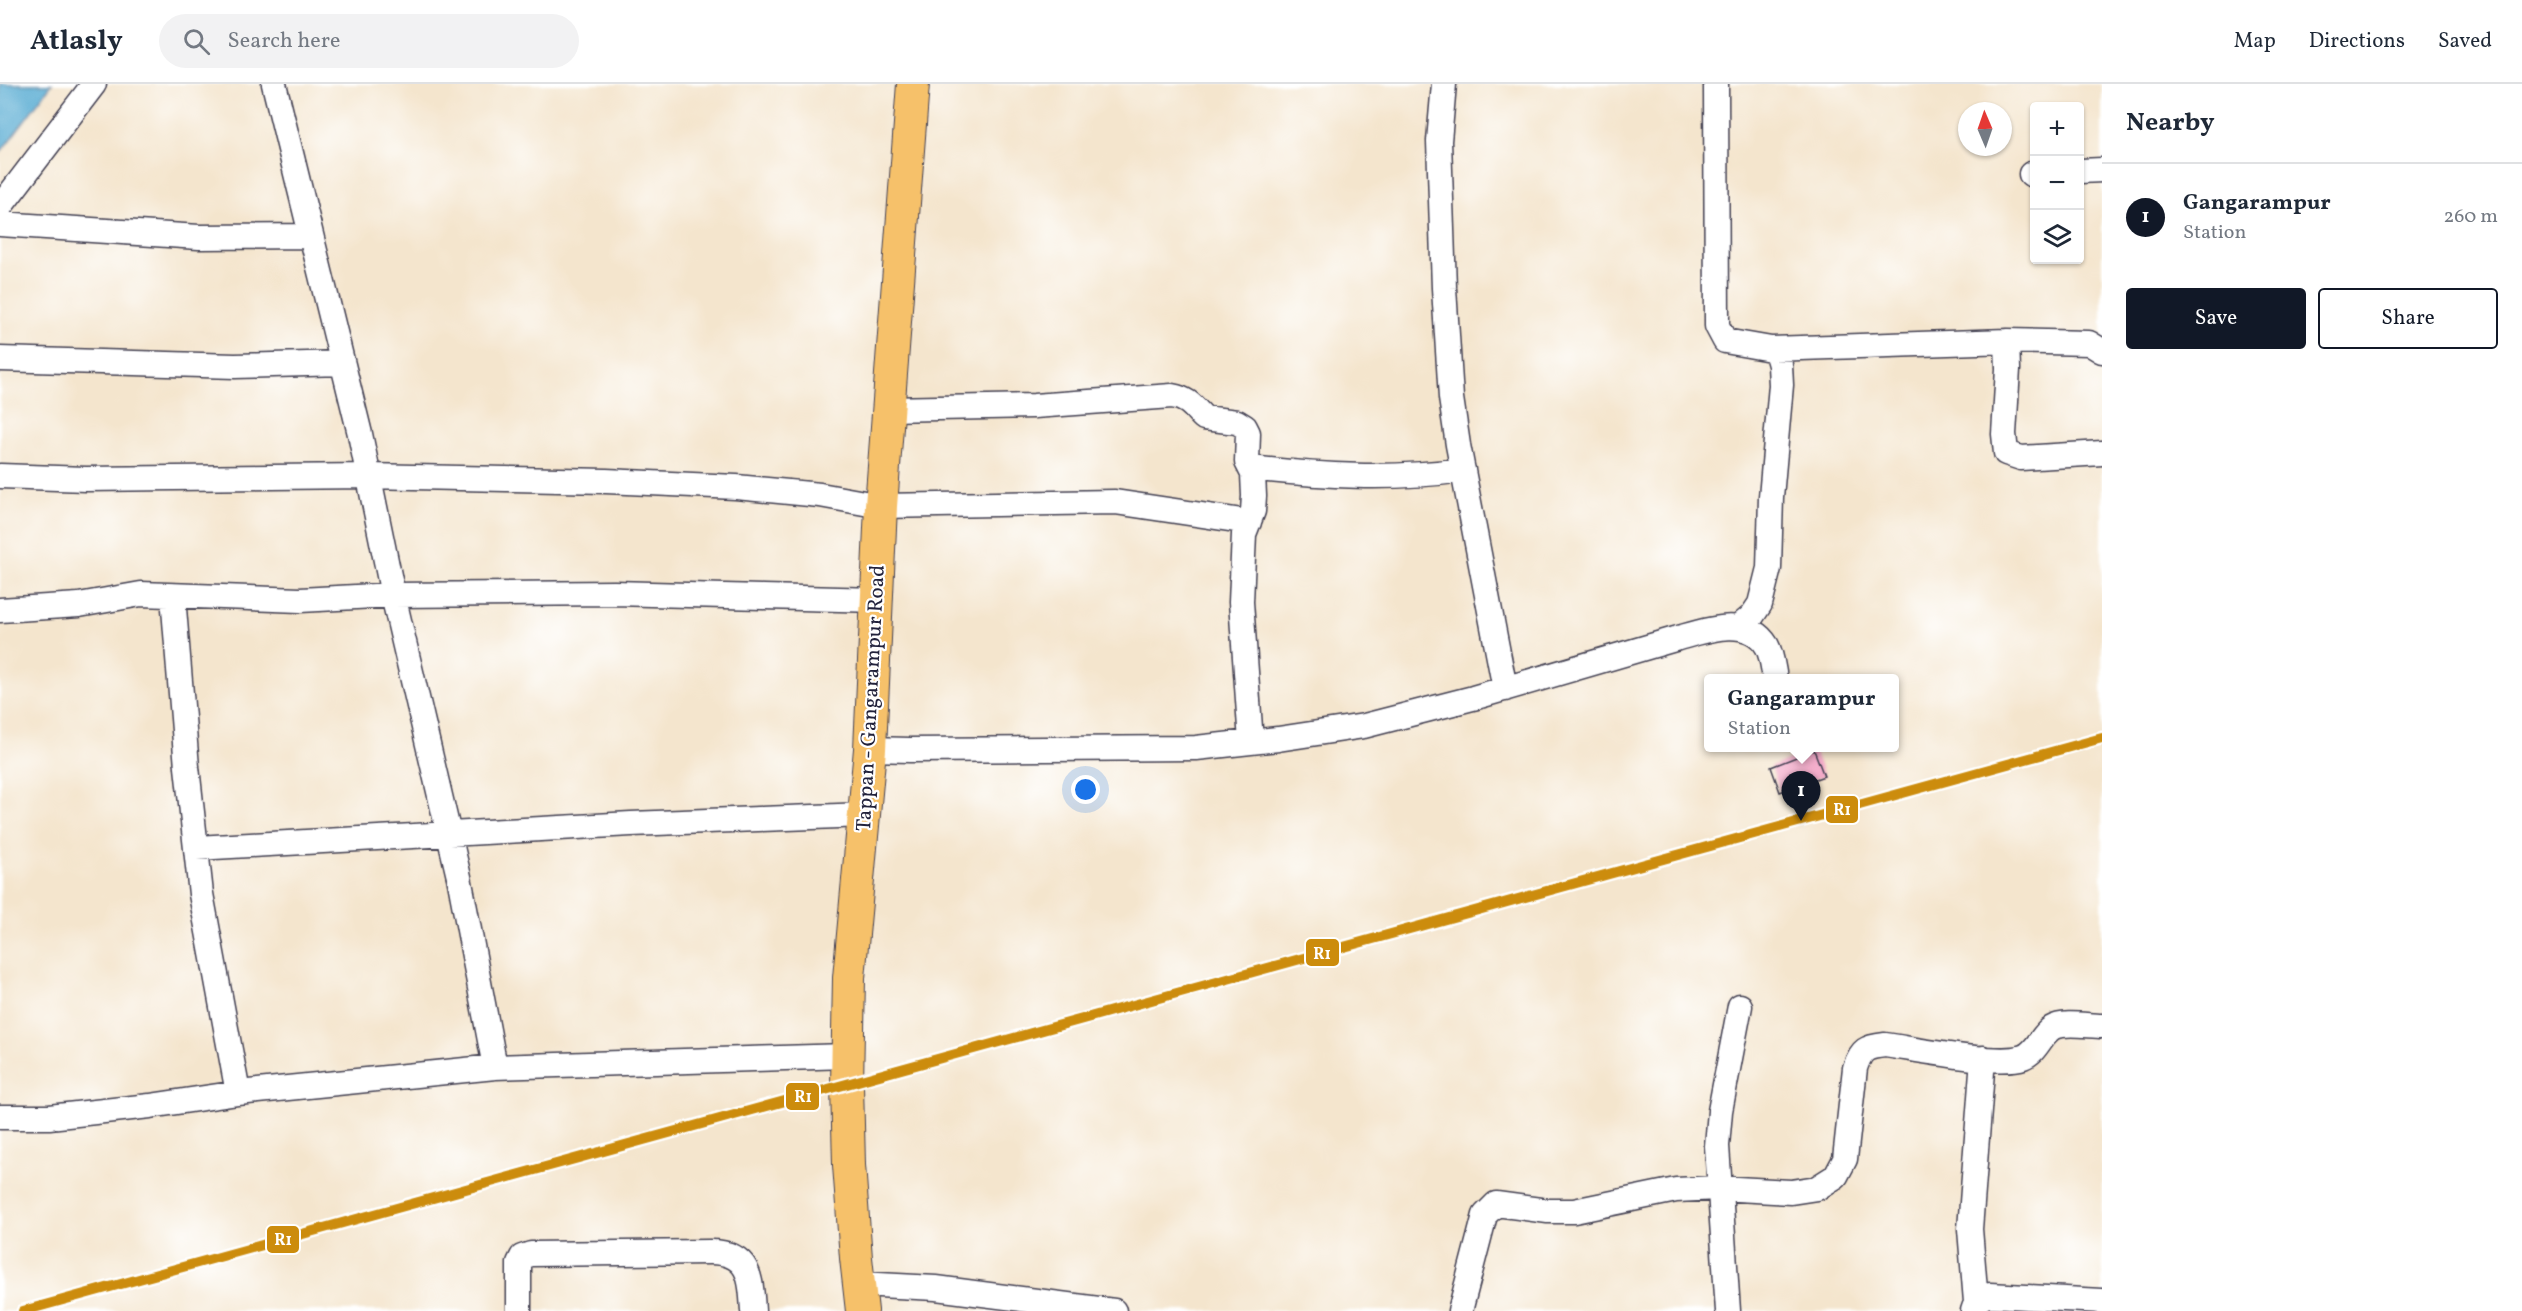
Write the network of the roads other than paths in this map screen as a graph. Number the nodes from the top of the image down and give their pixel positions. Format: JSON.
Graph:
{"nodes":[{"id":1,"x":94,"y":84,"type":"edge"},
{"id":2,"x":274,"y":84,"type":"edge"},
{"id":3,"x":913,"y":84,"type":"edge"},
{"id":4,"x":1444,"y":84,"type":"edge"},
{"id":5,"x":1716,"y":84,"type":"edge"},
{"id":6,"x":2102,"y":170,"type":"edge"},
{"id":7,"x":2084,"y":171,"type":"edge"},
{"id":8,"x":0,"y":207,"type":"edge"},
{"id":9,"x":0,"y":224,"type":"edge"},
{"id":10,"x":311,"y":236,"type":"junction"},
{"id":11,"x":2007,"y":341,"type":"junction"},
{"id":12,"x":1771,"y":349,"type":"junction"},
{"id":13,"x":2102,"y":351,"type":"edge"},
{"id":14,"x":0,"y":359,"type":"edge"},
{"id":15,"x":342,"y":363,"type":"junction"},
{"id":16,"x":888,"y":409,"type":"junction"},
{"id":17,"x":2102,"y":453,"type":"edge"},
{"id":18,"x":1250,"y":468,"type":"junction"},
{"id":19,"x":1463,"y":470,"type":"junction"},
{"id":20,"x":0,"y":476,"type":"edge"},
{"id":21,"x":368,"y":476,"type":"junction"},
{"id":22,"x":881,"y":506,"type":"junction"},
{"id":23,"x":1249,"y":522,"type":"junction"},
{"id":24,"x":393,"y":595,"type":"junction"},
{"id":25,"x":173,"y":596,"type":"junction"},
{"id":26,"x":877,"y":600,"type":"junction"},
{"id":27,"x":0,"y":610,"type":"edge"},
{"id":28,"x":1739,"y":627,"type":"junction"},
{"id":29,"x":1774,"y":674,"type":"edge"},
{"id":30,"x":1505,"y":689,"type":"junction"},
{"id":31,"x":1251,"y":742,"type":"junction"},
{"id":32,"x":870,"y":749,"type":"junction"},
{"id":33,"x":864,"y":815,"type":"junction"},
{"id":34,"x":447,"y":834,"type":"junction"},
{"id":35,"x":196,"y":848,"type":"junction"},
{"id":36,"x":1740,"y":1006,"type":"dead end"},
{"id":37,"x":2102,"y":1026,"type":"edge"},
{"id":38,"x":847,"y":1056,"type":"junction"},
{"id":39,"x":1983,"y":1058,"type":"junction"},
{"id":40,"x":495,"y":1067,"type":"junction"},
{"id":41,"x":238,"y":1093,"type":"junction"},
{"id":42,"x":0,"y":1117,"type":"edge"},
{"id":43,"x":1718,"y":1188,"type":"junction"},
{"id":44,"x":861,"y":1298,"type":"edge"},
{"id":45,"x":2102,"y":1301,"type":"edge"},
{"id":46,"x":1974,"y":1306,"type":"edge"},
{"id":47,"x":519,"y":1311,"type":"edge"},
{"id":48,"x":753,"y":1311,"type":"edge"},
{"id":49,"x":1114,"y":1311,"type":"edge"},
{"id":50,"x":1460,"y":1311,"type":"edge"},
{"id":51,"x":1733,"y":1311,"type":"edge"}],
"edges":[{"from":1,"to":8,"type":"street"},
{"from":2,"to":10,"type":"street"},
{"from":3,"to":16,"type":"main road","name":"Tappan - Gangarampur Road"},
{"from":4,"to":19,"type":"street"},
{"from":5,"to":12,"type":"street"},
{"from":6,"to":7,"type":"street"},
{"from":9,"to":10,"type":"street"},
{"from":10,"to":15,"type":"street"},
{"from":11,"to":12,"type":"street"},
{"from":11,"to":13,"type":"street"},
{"from":11,"to":17,"type":"street"},
{"from":12,"to":28,"type":"street"},
{"from":14,"to":15,"type":"street"},
{"from":15,"to":21,"type":"street"},
{"from":16,"to":18,"type":"street"},
{"from":16,"to":22,"type":"main road","name":"Tappan - Gangarampur Road"},
{"from":18,"to":19,"type":"street"},
{"from":18,"to":23,"type":"street"},
{"from":19,"to":30,"type":"street"},
{"from":20,"to":21,"type":"street"},
{"from":21,"to":22,"type":"street"},
{"from":21,"to":24,"type":"street"},
{"from":22,"to":23,"type":"street"},
{"from":22,"to":26,"type":"main road","name":"Tappan - Gangarampur Road"},
{"from":23,"to":31,"type":"street"},
{"from":24,"to":25,"type":"street"},
{"from":24,"to":26,"type":"street"},
{"from":24,"to":34,"type":"street"},
{"from":25,"to":27,"type":"street"},
{"from":25,"to":35,"type":"street"},
{"from":26,"to":32,"type":"main road","name":"Tappan - Gangarampur Road"},
{"from":28,"to":29,"type":"street"},
{"from":28,"to":30,"type":"street"},
{"from":30,"to":31,"type":"street"},
{"from":31,"to":32,"type":"street"},
{"from":32,"to":33,"type":"main road","name":"Tappan - Gangarampur Road"},
{"from":33,"to":34,"type":"street"},
{"from":33,"to":38,"type":"main road","name":"Tappan - Gangarampur Road"},
{"from":34,"to":35,"type":"street"},
{"from":34,"to":40,"type":"street"},
{"from":35,"to":41,"type":"street"},
{"from":36,"to":43,"type":"street"},
{"from":37,"to":39,"type":"street"},
{"from":38,"to":40,"type":"street"},
{"from":38,"to":44,"type":"main road","name":"Tappan - Gangarampur Road"},
{"from":39,"to":43,"type":"street"},
{"from":39,"to":46,"type":"street"},
{"from":40,"to":41,"type":"street"},
{"from":41,"to":42,"type":"street"},
{"from":43,"to":50,"type":"street"},
{"from":43,"to":51,"type":"street"},
{"from":44,"to":49,"type":"street"},
{"from":45,"to":46,"type":"street"},
{"from":47,"to":48,"type":"street"}]}
